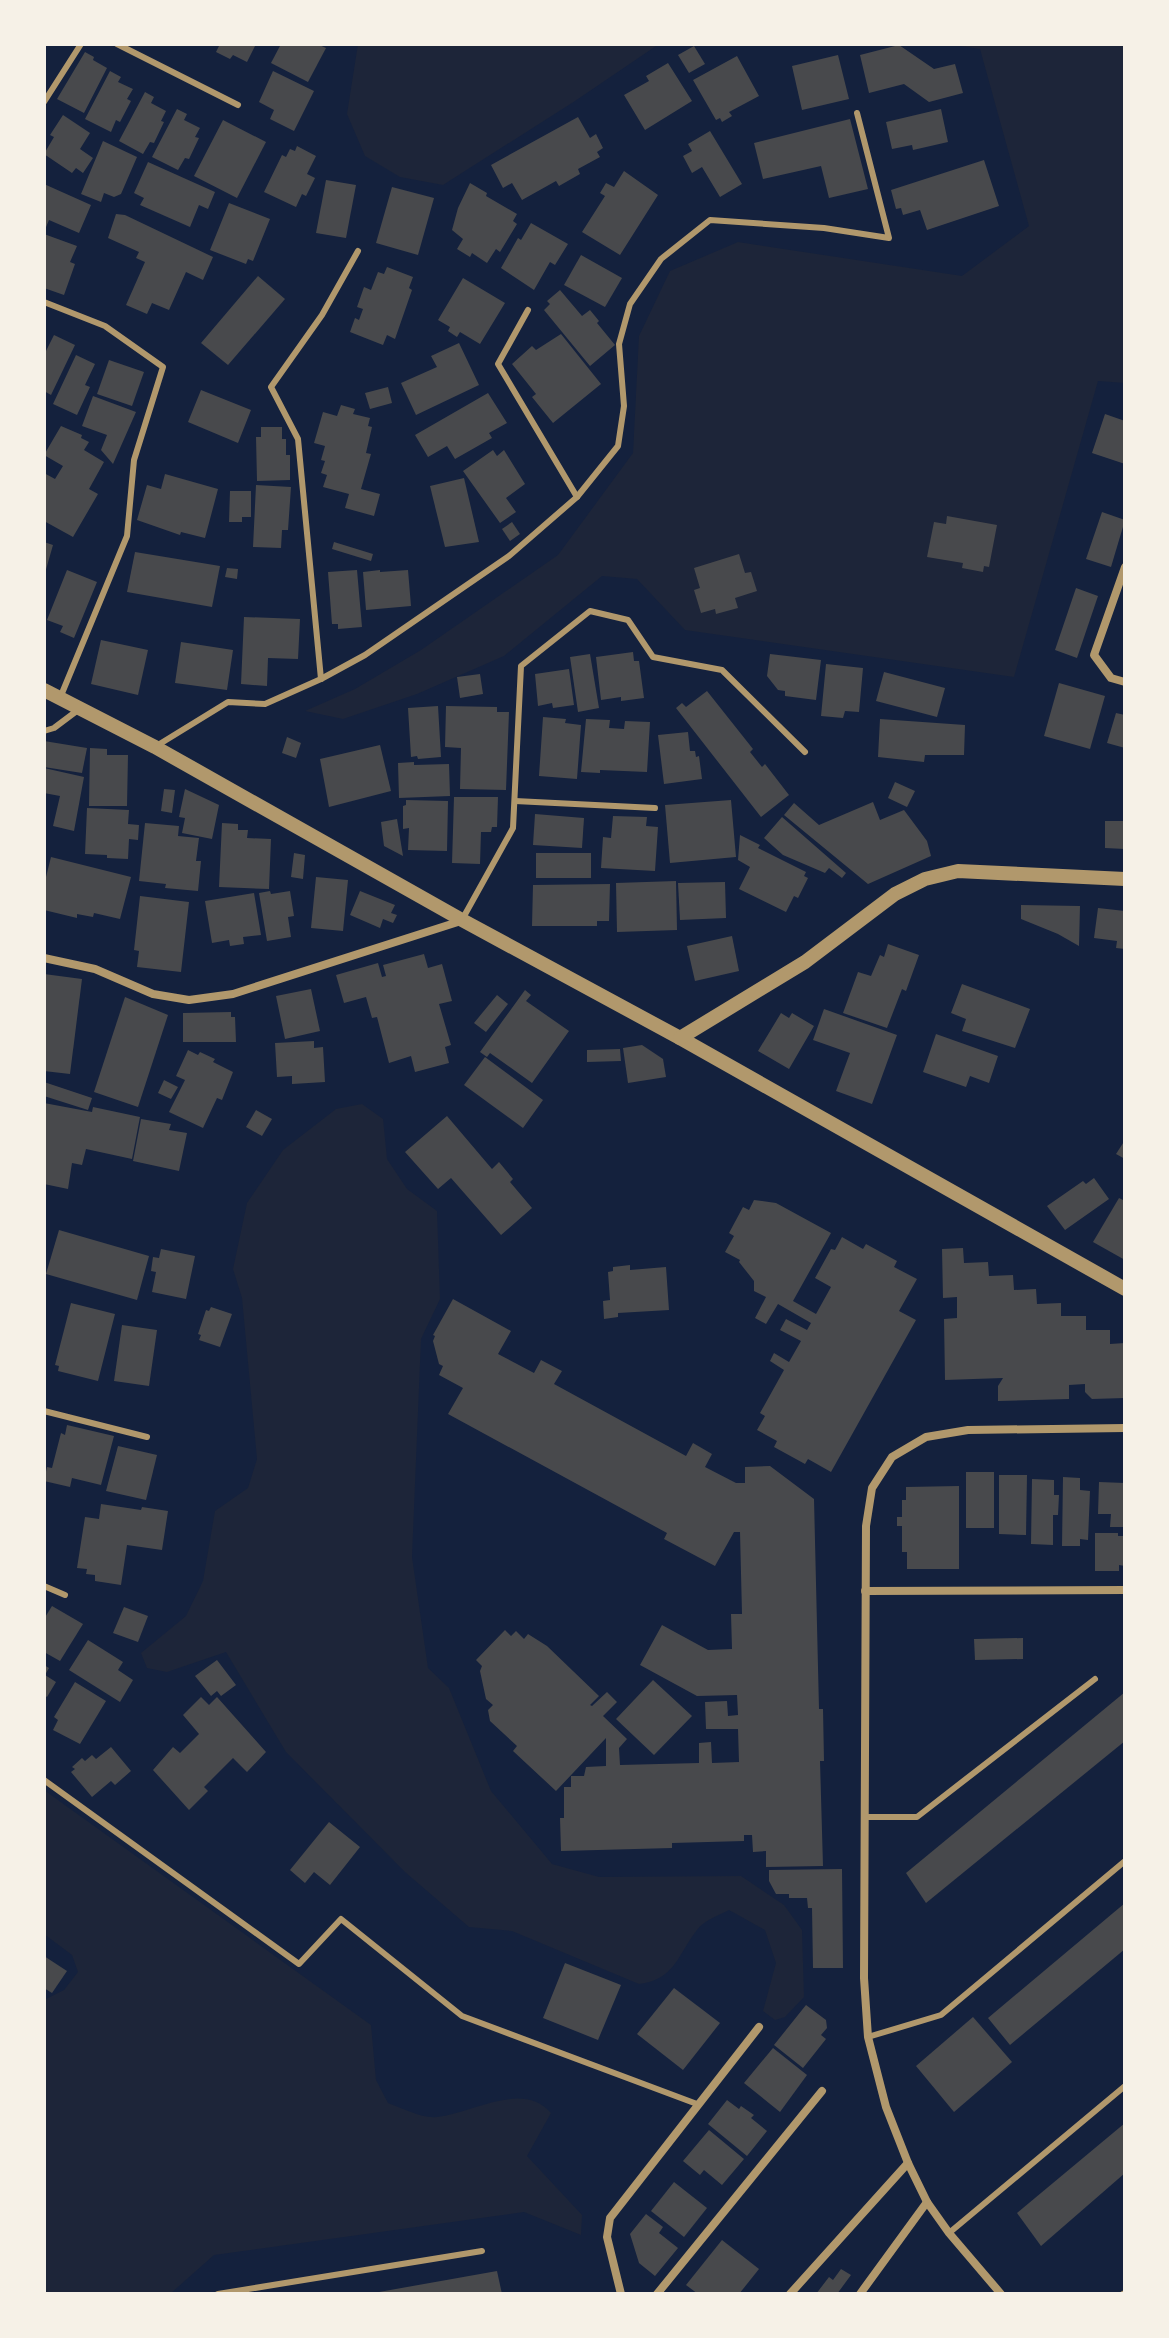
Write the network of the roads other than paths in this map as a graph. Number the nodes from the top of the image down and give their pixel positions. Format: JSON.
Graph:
{"nodes":[{"id":1,"x":81,"y":44,"type":"edge"},
{"id":2,"x":117,"y":44,"type":"edge"},
{"id":3,"x":44,"y":102,"type":"edge"},
{"id":4,"x":238,"y":105,"type":"dead end"},
{"id":5,"x":857,"y":113,"type":"dead end"},
{"id":6,"x":358,"y":251,"type":"dead end"},
{"id":7,"x":44,"y":302,"type":"edge"},
{"id":8,"x":528,"y":310,"type":"dead end"},
{"id":9,"x":577,"y":497,"type":"junction"},
{"id":10,"x":1125,"y":567,"type":"edge"},
{"id":11,"x":321,"y":679,"type":"junction"},
{"id":12,"x":1125,"y":682,"type":"edge"},
{"id":13,"x":44,"y":690,"type":"edge"},
{"id":14,"x":60,"y":698,"type":"junction"},
{"id":15,"x":80,"y":709,"type":"junction"},
{"id":16,"x":44,"y":731,"type":"edge"},
{"id":17,"x":155,"y":747,"type":"junction"},
{"id":18,"x":805,"y":752,"type":"dead end"},
{"id":19,"x":515,"y":801,"type":"junction"},
{"id":20,"x":655,"y":808,"type":"dead end"},
{"id":21,"x":1125,"y":879,"type":"edge"},
{"id":22,"x":462,"y":920,"type":"junction"},
{"id":23,"x":44,"y":958,"type":"edge"},
{"id":24,"x":680,"y":1038,"type":"junction"},
{"id":25,"x":1125,"y":1289,"type":"edge"},
{"id":26,"x":44,"y":1411,"type":"edge"},
{"id":27,"x":1125,"y":1428,"type":"edge"},
{"id":28,"x":147,"y":1437,"type":"dead end"},
{"id":29,"x":44,"y":1586,"type":"edge"},
{"id":30,"x":1125,"y":1590,"type":"edge"},
{"id":31,"x":865,"y":1591,"type":"junction"},
{"id":32,"x":65,"y":1595,"type":"dead end"},
{"id":33,"x":1095,"y":1679,"type":"dead end"},
{"id":34,"x":44,"y":1780,"type":"edge"},
{"id":35,"x":865,"y":1817,"type":"junction"},
{"id":36,"x":1125,"y":1861,"type":"edge"},
{"id":37,"x":759,"y":2027,"type":"dead end"},
{"id":38,"x":868,"y":2037,"type":"junction"},
{"id":39,"x":1125,"y":2086,"type":"edge"},
{"id":40,"x":822,"y":2091,"type":"dead end"},
{"id":41,"x":697,"y":2104,"type":"junction"},
{"id":42,"x":908,"y":2163,"type":"junction"},
{"id":43,"x":927,"y":2202,"type":"junction"},
{"id":44,"x":949,"y":2233,"type":"junction"},
{"id":45,"x":482,"y":2251,"type":"dead end"},
{"id":46,"x":218,"y":2294,"type":"edge"},
{"id":47,"x":621,"y":2294,"type":"edge"},
{"id":48,"x":657,"y":2294,"type":"edge"},
{"id":49,"x":790,"y":2294,"type":"edge"},
{"id":50,"x":860,"y":2294,"type":"edge"},
{"id":51,"x":1001,"y":2294,"type":"edge"}],
"edges":[{"from":1,"to":3,"type":"lane"},
{"from":2,"to":4,"type":"lane"},
{"from":5,"to":9,"type":"lane"},
{"from":6,"to":11,"type":"lane"},
{"from":7,"to":14,"type":"lane"},
{"from":8,"to":9,"type":"lane"},
{"from":9,"to":11,"type":"lane"},
{"from":10,"to":12,"type":"street"},
{"from":11,"to":17,"type":"lane"},
{"from":13,"to":14,"type":"street"},
{"from":14,"to":15,"type":"street"},
{"from":15,"to":16,"type":"lane"},
{"from":15,"to":17,"type":"street"},
{"from":17,"to":22,"type":"street"},
{"from":18,"to":19,"type":"lane"},
{"from":19,"to":20,"type":"lane"},
{"from":19,"to":22,"type":"lane"},
{"from":21,"to":24,"type":"street"},
{"from":22,"to":23,"type":"street"},
{"from":22,"to":24,"type":"street"},
{"from":24,"to":25,"type":"street"},
{"from":26,"to":28,"type":"lane"},
{"from":27,"to":31,"type":"street"},
{"from":29,"to":32,"type":"lane"},
{"from":30,"to":31,"type":"street"},
{"from":31,"to":35,"type":"street"},
{"from":33,"to":35,"type":"lane"},
{"from":34,"to":41,"type":"lane"},
{"from":35,"to":38,"type":"street"},
{"from":36,"to":38,"type":"lane"},
{"from":37,"to":41,"type":"street"},
{"from":38,"to":42,"type":"street"},
{"from":39,"to":44,"type":"lane"},
{"from":40,"to":48,"type":"street"},
{"from":41,"to":47,"type":"street"},
{"from":42,"to":43,"type":"street"},
{"from":42,"to":49,"type":"street"},
{"from":43,"to":44,"type":"street"},
{"from":43,"to":50,"type":"street"},
{"from":44,"to":51,"type":"street"},
{"from":45,"to":46,"type":"lane"}]}
